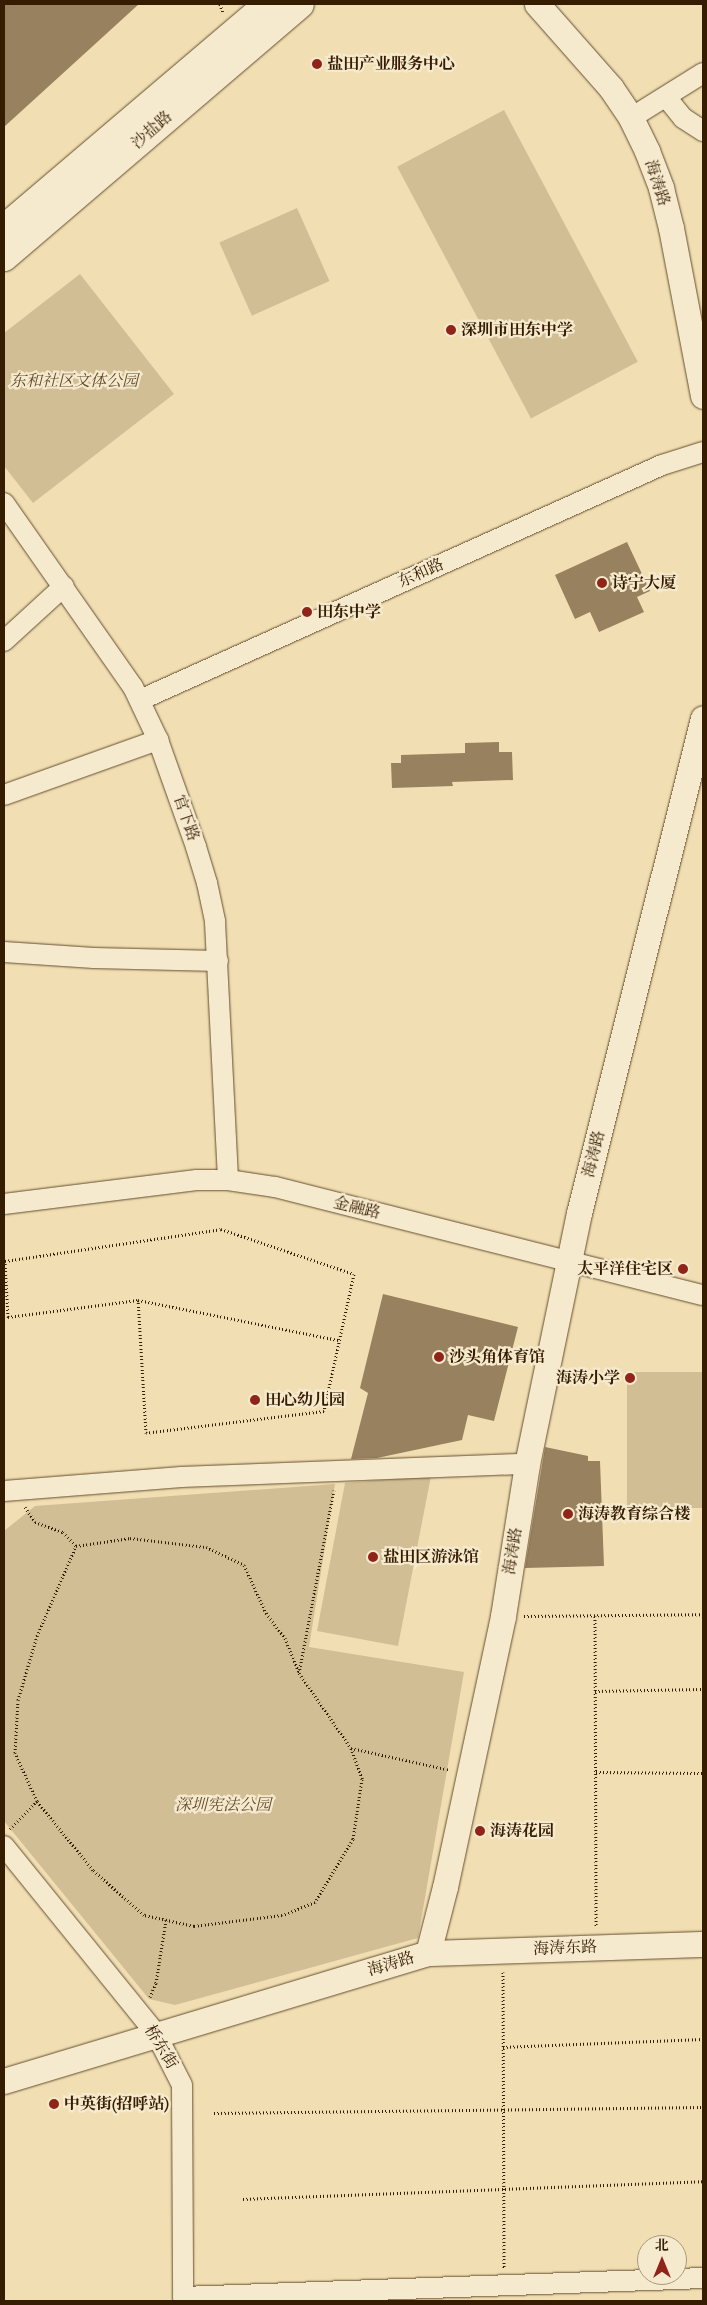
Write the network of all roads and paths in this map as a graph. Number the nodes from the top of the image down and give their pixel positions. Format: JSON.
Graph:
{"nodes":[{"id":1,"x":268,"y":4,"type":"edge"},
{"id":2,"x":300,"y":4,"type":"edge"},
{"id":3,"x":537,"y":4,"type":"edge"},
{"id":4,"x":220,"y":6,"type":"edge"},
{"id":5,"x":223,"y":13,"type":"dead end"},
{"id":6,"x":703,"y":73,"type":"edge"},
{"id":7,"x":666,"y":97,"type":"junction"},
{"id":8,"x":631,"y":118,"type":"junction"},
{"id":9,"x":703,"y":131,"type":"edge"},
{"id":10,"x":4,"y":229,"type":"edge"},
{"id":11,"x":4,"y":257,"type":"edge"},
{"id":12,"x":703,"y":396,"type":"edge"},
{"id":13,"x":703,"y":452,"type":"edge"},
{"id":14,"x":4,"y":503,"type":"edge"},
{"id":15,"x":64,"y":586,"type":"junction"},
{"id":16,"x":4,"y":641,"type":"edge"},
{"id":17,"x":140,"y":700,"type":"junction"},
{"id":18,"x":703,"y":718,"type":"edge"},
{"id":19,"x":158,"y":740,"type":"junction"},
{"id":20,"x":4,"y":795,"type":"edge"},
{"id":21,"x":4,"y":952,"type":"edge"},
{"id":22,"x":218,"y":961,"type":"junction"},
{"id":23,"x":228,"y":1180,"type":"junction"},
{"id":24,"x":4,"y":1204,"type":"edge"},
{"id":25,"x":570,"y":1261,"type":"junction"},
{"id":26,"x":703,"y":1295,"type":"edge"},
{"id":27,"x":138,"y":1300,"type":"junction"},
{"id":28,"x":6,"y":1318,"type":"edge"},
{"id":29,"x":339,"y":1340,"type":"junction"},
{"id":30,"x":527,"y":1464,"type":"junction"},
{"id":31,"x":337,"y":1471,"type":"junction"},
{"id":32,"x":8,"y":1491,"type":"edge"},
{"id":33,"x":76,"y":1546,"type":"junction"},
{"id":34,"x":703,"y":1614,"type":"edge"},
{"id":35,"x":502,"y":1616,"type":"junction"},
{"id":36,"x":595,"y":1616,"type":"junction"},
{"id":37,"x":298,"y":1673,"type":"junction"},
{"id":38,"x":703,"y":1689,"type":"edge"},
{"id":39,"x":595,"y":1691,"type":"junction"},
{"id":40,"x":351,"y":1748,"type":"junction"},
{"id":41,"x":596,"y":1772,"type":"junction"},
{"id":42,"x":703,"y":1773,"type":"edge"},
{"id":43,"x":469,"y":1774,"type":"junction"},
{"id":44,"x":37,"y":1800,"type":"junction"},
{"id":45,"x":4,"y":1836,"type":"edge"},
{"id":46,"x":4,"y":1846,"type":"edge"},
{"id":47,"x":166,"y":1920,"type":"junction"},
{"id":48,"x":703,"y":1944,"type":"edge"},
{"id":49,"x":596,"y":1947,"type":"junction"},
{"id":50,"x":503,"y":1950,"type":"junction"},
{"id":51,"x":428,"y":1953,"type":"junction"},
{"id":52,"x":138,"y":2011,"type":"junction"},
{"id":53,"x":156,"y":2034,"type":"junction"},
{"id":54,"x":703,"y":2039,"type":"edge"},
{"id":55,"x":503,"y":2047,"type":"junction"},
{"id":56,"x":4,"y":2081,"type":"edge"},
{"id":57,"x":703,"y":2107,"type":"edge"},
{"id":58,"x":503,"y":2108,"type":"junction"},
{"id":59,"x":214,"y":2113,"type":"dead end"},
{"id":60,"x":703,"y":2181,"type":"edge"},
{"id":61,"x":503,"y":2188,"type":"junction"},
{"id":62,"x":243,"y":2199,"type":"dead end"},
{"id":63,"x":703,"y":2278,"type":"edge"},
{"id":64,"x":504,"y":2284,"type":"junction"}],
"edges":[{"from":1,"to":10,"type":"main road","name":"沙盐路"},
{"from":2,"to":11,"type":"main road","name":"沙盐路"},
{"from":3,"to":8,"type":"street","name":"海涛路"},
{"from":4,"to":5,"type":"path"},
{"from":6,"to":7,"type":"street"},
{"from":7,"to":8,"type":"street"},
{"from":7,"to":9,"type":"street"},
{"from":8,"to":12,"type":"street","name":"海涛路"},
{"from":13,"to":17,"type":"street","name":"东和路"},
{"from":14,"to":15,"type":"street","name":"官下路"},
{"from":15,"to":16,"type":"street"},
{"from":15,"to":17,"type":"street","name":"官下路"},
{"from":17,"to":19,"type":"street","name":"官下路"},
{"from":18,"to":25,"type":"street","name":"海涛路"},
{"from":19,"to":20,"type":"street"},
{"from":19,"to":22,"type":"street","name":"官下路"},
{"from":21,"to":22,"type":"street"},
{"from":22,"to":23,"type":"street","name":"官下路"},
{"from":23,"to":24,"type":"street","name":"金融路"},
{"from":23,"to":25,"type":"street","name":"金融路"},
{"from":25,"to":26,"type":"street","name":"金融路"},
{"from":25,"to":30,"type":"street","name":"海涛路"},
{"from":27,"to":28,"type":"path"},
{"from":27,"to":29,"type":"path"},
{"from":27,"to":29,"type":"path"},
{"from":28,"to":29,"type":"path"},
{"from":30,"to":31,"type":"street"},
{"from":30,"to":35,"type":"street","name":"海涛路"},
{"from":31,"to":32,"type":"street"},
{"from":31,"to":37,"type":"path"},
{"from":32,"to":33,"type":"path"},
{"from":33,"to":37,"type":"path"},
{"from":33,"to":44,"type":"path"},
{"from":34,"to":36,"type":"path"},
{"from":35,"to":36,"type":"path"},
{"from":35,"to":43,"type":"street","name":"海涛路"},
{"from":36,"to":39,"type":"path"},
{"from":37,"to":40,"type":"path"},
{"from":38,"to":39,"type":"path"},
{"from":39,"to":41,"type":"path"},
{"from":40,"to":43,"type":"path"},
{"from":40,"to":47,"type":"path"},
{"from":41,"to":42,"type":"path"},
{"from":41,"to":49,"type":"path"},
{"from":43,"to":51,"type":"street","name":"海涛路"},
{"from":44,"to":45,"type":"path"},
{"from":44,"to":47,"type":"path"},
{"from":46,"to":52,"type":"street","name":"桥东街"},
{"from":47,"to":52,"type":"path"},
{"from":48,"to":49,"type":"street","name":"海涛东路"},
{"from":49,"to":50,"type":"street","name":"海涛东路"},
{"from":50,"to":51,"type":"street","name":"海涛东路"},
{"from":50,"to":55,"type":"path"},
{"from":51,"to":53,"type":"street","name":"海涛路"},
{"from":52,"to":53,"type":"street","name":"桥东街"},
{"from":53,"to":56,"type":"street","name":"海涛路"},
{"from":53,"to":64,"type":"street","name":"桥东街"},
{"from":54,"to":55,"type":"path"},
{"from":55,"to":58,"type":"path"},
{"from":57,"to":58,"type":"path"},
{"from":58,"to":59,"type":"path"},
{"from":58,"to":61,"type":"path"},
{"from":60,"to":61,"type":"path"},
{"from":61,"to":62,"type":"path"},
{"from":61,"to":64,"type":"path"},
{"from":63,"to":64,"type":"street"}]}
